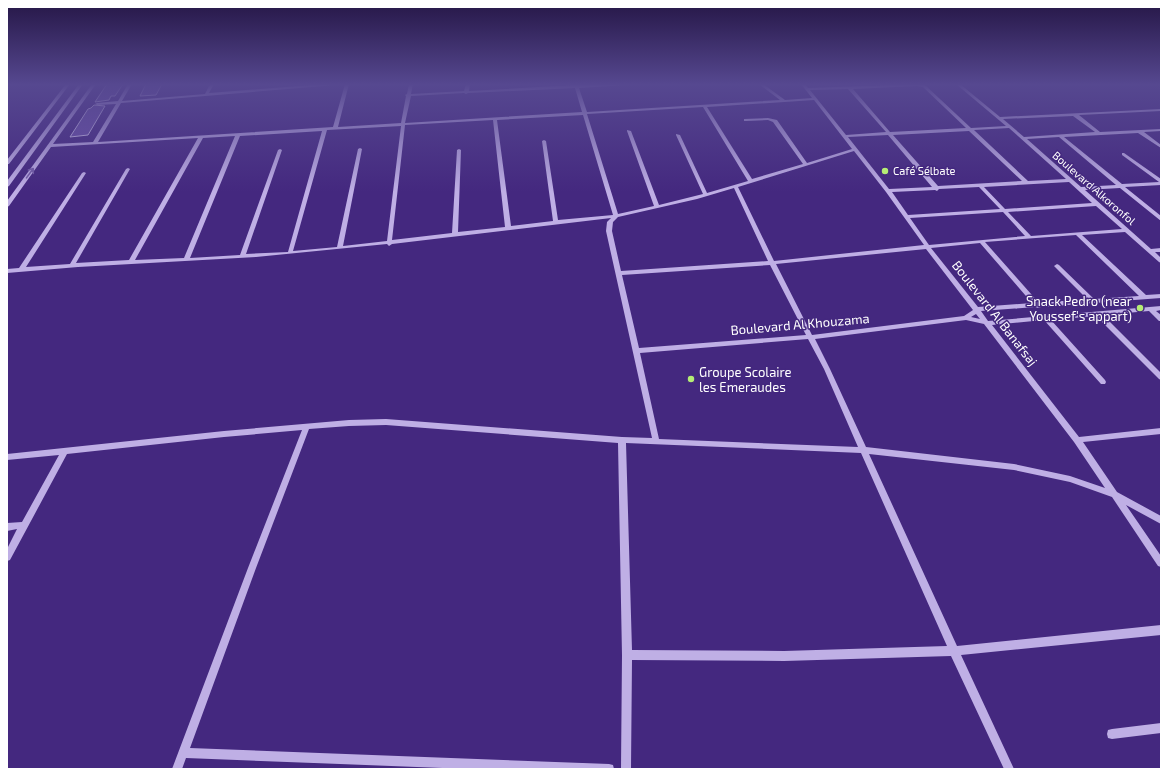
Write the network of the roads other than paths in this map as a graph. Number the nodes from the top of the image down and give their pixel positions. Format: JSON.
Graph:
{"nodes":[{"id":1,"x":40,"y":120,"type":"edge"},
{"id":2,"x":54,"y":120,"type":"edge"},
{"id":3,"x":68,"y":120,"type":"edge"},
{"id":4,"x":108,"y":120,"type":"edge"},
{"id":5,"x":337,"y":120,"type":"edge"},
{"id":6,"x":404,"y":120,"type":"edge"},
{"id":7,"x":472,"y":120,"type":"edge"},
{"id":8,"x":494,"y":120,"type":"edge"},
{"id":9,"x":587,"y":120,"type":"edge"},
{"id":10,"x":713,"y":120,"type":"edge"},
{"id":11,"x":771,"y":120,"type":"edge"},
{"id":12,"x":831,"y":120,"type":"edge"},
{"id":13,"x":877,"y":120,"type":"edge"},
{"id":14,"x":960,"y":120,"type":"edge"},
{"id":15,"x":1001,"y":120,"type":"edge"},
{"id":16,"x":1082,"y":120,"type":"edge"},
{"id":17,"x":403,"y":124,"type":"junction"},
{"id":18,"x":1009,"y":127,"type":"junction"},
{"id":19,"x":335,"y":128,"type":"junction"},
{"id":20,"x":325,"y":129,"type":"junction"},
{"id":21,"x":969,"y":129,"type":"junction"},
{"id":22,"x":1161,"y":130,"type":"edge"},
{"id":23,"x":629,"y":131,"type":"dead end"},
{"id":24,"x":1140,"y":132,"type":"junction"},
{"id":25,"x":889,"y":133,"type":"junction"},
{"id":26,"x":238,"y":134,"type":"junction"},
{"id":27,"x":1100,"y":134,"type":"junction"},
{"id":28,"x":678,"y":135,"type":"dead end"},
{"id":29,"x":844,"y":136,"type":"junction"},
{"id":30,"x":1060,"y":136,"type":"junction"},
{"id":31,"x":201,"y":137,"type":"junction"},
{"id":32,"x":1023,"y":138,"type":"junction"},
{"id":33,"x":544,"y":140,"type":"dead end"},
{"id":34,"x":95,"y":143,"type":"junction"},
{"id":35,"x":49,"y":146,"type":"junction"},
{"id":36,"x":1161,"y":147,"type":"edge"},
{"id":37,"x":360,"y":149,"type":"dead end"},
{"id":38,"x":280,"y":150,"type":"dead end"},
{"id":39,"x":459,"y":150,"type":"dead end"},
{"id":40,"x":854,"y":150,"type":"junction"},
{"id":41,"x":1124,"y":154,"type":"dead end"},
{"id":42,"x":7,"y":163,"type":"edge"},
{"id":43,"x":806,"y":165,"type":"junction"},
{"id":44,"x":128,"y":169,"type":"dead end"},
{"id":45,"x":84,"y":173,"type":"dead end"},
{"id":46,"x":1070,"y":180,"type":"junction"},
{"id":47,"x":750,"y":182,"type":"junction"},
{"id":48,"x":1161,"y":182,"type":"edge"},
{"id":49,"x":1027,"y":183,"type":"junction"},
{"id":50,"x":7,"y":185,"type":"edge"},
{"id":51,"x":981,"y":186,"type":"junction"},
{"id":52,"x":1120,"y":186,"type":"junction"},
{"id":53,"x":736,"y":187,"type":"junction"},
{"id":54,"x":937,"y":189,"type":"junction"},
{"id":55,"x":1080,"y":189,"type":"junction"},
{"id":56,"x":888,"y":191,"type":"junction"},
{"id":57,"x":706,"y":195,"type":"junction"},
{"id":58,"x":1096,"y":204,"type":"junction"},
{"id":59,"x":7,"y":205,"type":"edge"},
{"id":60,"x":657,"y":206,"type":"junction"},
{"id":61,"x":1004,"y":211,"type":"junction"},
{"id":62,"x":616,"y":216,"type":"junction"},
{"id":63,"x":907,"y":217,"type":"junction"},
{"id":64,"x":1161,"y":219,"type":"edge"},
{"id":65,"x":556,"y":222,"type":"junction"},
{"id":66,"x":508,"y":227,"type":"junction"},
{"id":67,"x":1127,"y":230,"type":"junction"},
{"id":68,"x":455,"y":234,"type":"junction"},
{"id":69,"x":1078,"y":234,"type":"junction"},
{"id":70,"x":1029,"y":238,"type":"junction"},
{"id":71,"x":981,"y":241,"type":"junction"},
{"id":72,"x":389,"y":244,"type":"junction"},
{"id":73,"x":927,"y":246,"type":"junction"},
{"id":74,"x":340,"y":248,"type":"junction"},
{"id":75,"x":1161,"y":250,"type":"edge"},
{"id":76,"x":1150,"y":251,"type":"junction"},
{"id":77,"x":290,"y":253,"type":"junction"},
{"id":78,"x":243,"y":255,"type":"junction"},
{"id":79,"x":187,"y":258,"type":"junction"},
{"id":80,"x":132,"y":261,"type":"junction"},
{"id":81,"x":1161,"y":262,"type":"edge"},
{"id":82,"x":772,"y":263,"type":"junction"},
{"id":83,"x":72,"y":265,"type":"junction"},
{"id":84,"x":1057,"y":266,"type":"dead end"},
{"id":85,"x":21,"y":270,"type":"junction"},
{"id":86,"x":7,"y":271,"type":"edge"},
{"id":87,"x":619,"y":273,"type":"junction"},
{"id":88,"x":1161,"y":296,"type":"edge"},
{"id":89,"x":1144,"y":298,"type":"junction"},
{"id":90,"x":1092,"y":301,"type":"junction"},
{"id":91,"x":1038,"y":306,"type":"junction"},
{"id":92,"x":1161,"y":308,"type":"edge"},
{"id":93,"x":978,"y":309,"type":"junction"},
{"id":94,"x":1150,"y":309,"type":"junction"},
{"id":95,"x":1098,"y":314,"type":"junction"},
{"id":96,"x":966,"y":318,"type":"junction"},
{"id":97,"x":1046,"y":318,"type":"junction"},
{"id":98,"x":1161,"y":319,"type":"edge"},
{"id":99,"x":988,"y":323,"type":"junction"},
{"id":100,"x":811,"y":336,"type":"junction"},
{"id":101,"x":635,"y":351,"type":"junction"},
{"id":102,"x":1161,"y":376,"type":"edge"},
{"id":103,"x":1103,"y":382,"type":"dead end"},
{"id":104,"x":307,"y":426,"type":"junction"},
{"id":105,"x":1161,"y":431,"type":"edge"},
{"id":106,"x":622,"y":440,"type":"junction"},
{"id":107,"x":1078,"y":440,"type":"junction"},
{"id":108,"x":656,"y":441,"type":"junction"},
{"id":109,"x":64,"y":450,"type":"junction"},
{"id":110,"x":863,"y":450,"type":"junction"},
{"id":111,"x":7,"y":457,"type":"edge"},
{"id":112,"x":1115,"y":495,"type":"junction"},
{"id":113,"x":1161,"y":520,"type":"edge"},
{"id":114,"x":24,"y":525,"type":"junction"},
{"id":115,"x":7,"y":527,"type":"edge"},
{"id":116,"x":7,"y":557,"type":"edge"},
{"id":117,"x":1161,"y":563,"type":"edge"},
{"id":118,"x":1161,"y":630,"type":"edge"},
{"id":119,"x":954,"y":651,"type":"junction"},
{"id":120,"x":627,"y":655,"type":"junction"},
{"id":121,"x":1161,"y":728,"type":"edge"},
{"id":122,"x":1112,"y":734,"type":"dead end"},
{"id":123,"x":183,"y":753,"type":"junction"},
{"id":124,"x":177,"y":769,"type":"edge"},
{"id":125,"x":609,"y":769,"type":"edge"},
{"id":126,"x":626,"y":769,"type":"edge"},
{"id":127,"x":1009,"y":769,"type":"edge"}],
"edges":[{"from":1,"to":42,"type":"street"},
{"from":2,"to":50,"type":"street"},
{"from":3,"to":35,"type":"street"},
{"from":4,"to":34,"type":"street"},
{"from":5,"to":19,"type":"street"},
{"from":6,"to":17,"type":"street"},
{"from":7,"to":17,"type":"street"},
{"from":8,"to":66,"type":"street"},
{"from":9,"to":62,"type":"street"},
{"from":10,"to":47,"type":"street"},
{"from":11,"to":43,"type":"street"},
{"from":12,"to":29,"type":"street","name":"Boulevard Al Banafsaj"},
{"from":13,"to":25,"type":"street"},
{"from":14,"to":21,"type":"street"},
{"from":15,"to":18,"type":"street","name":"Boulevard Alkoronfol"},
{"from":16,"to":27,"type":"street"},
{"from":17,"to":19,"type":"street"},
{"from":17,"to":72,"type":"street"},
{"from":18,"to":21,"type":"street"},
{"from":18,"to":32,"type":"street","name":"Boulevard Alkoronfol"},
{"from":19,"to":20,"type":"street"},
{"from":20,"to":26,"type":"street"},
{"from":20,"to":77,"type":"street"},
{"from":21,"to":25,"type":"street"},
{"from":21,"to":49,"type":"street"},
{"from":22,"to":24,"type":"street"},
{"from":23,"to":60,"type":"street"},
{"from":24,"to":27,"type":"street"},
{"from":24,"to":36,"type":"street"},
{"from":25,"to":29,"type":"street"},
{"from":25,"to":54,"type":"street"},
{"from":26,"to":31,"type":"street"},
{"from":26,"to":79,"type":"street"},
{"from":27,"to":30,"type":"street"},
{"from":28,"to":57,"type":"street"},
{"from":29,"to":40,"type":"street","name":"Boulevard Al Banafsaj"},
{"from":30,"to":32,"type":"street"},
{"from":30,"to":52,"type":"street"},
{"from":31,"to":34,"type":"street"},
{"from":31,"to":80,"type":"street"},
{"from":32,"to":46,"type":"street","name":"Boulevard Alkoronfol"},
{"from":33,"to":65,"type":"street"},
{"from":34,"to":35,"type":"street"},
{"from":59,"to":35,"type":"street","one_way":true},
{"from":37,"to":74,"type":"street"},
{"from":38,"to":78,"type":"street"},
{"from":39,"to":68,"type":"street"},
{"from":40,"to":43,"type":"street"},
{"from":40,"to":56,"type":"street","name":"Boulevard Al Banafsaj"},
{"from":41,"to":48,"type":"street"},
{"from":43,"to":47,"type":"street"},
{"from":44,"to":83,"type":"street"},
{"from":45,"to":85,"type":"street"},
{"from":46,"to":49,"type":"street"},
{"from":46,"to":55,"type":"street","name":"Boulevard Alkoronfol"},
{"from":47,"to":53,"type":"street"},
{"from":48,"to":52,"type":"street"},
{"from":49,"to":51,"type":"street"},
{"from":51,"to":54,"type":"street"},
{"from":51,"to":61,"type":"street"},
{"from":52,"to":55,"type":"street"},
{"from":52,"to":64,"type":"street"},
{"from":53,"to":57,"type":"street"},
{"from":53,"to":82,"type":"street"},
{"from":54,"to":56,"type":"street"},
{"from":55,"to":58,"type":"street","name":"Boulevard Alkoronfol"},
{"from":56,"to":63,"type":"street","name":"Boulevard Al Banafsaj"},
{"from":57,"to":60,"type":"street"},
{"from":58,"to":61,"type":"street"},
{"from":58,"to":67,"type":"street","name":"Boulevard Alkoronfol"},
{"from":60,"to":62,"type":"street"},
{"from":61,"to":63,"type":"street"},
{"from":61,"to":70,"type":"street"},
{"from":62,"to":65,"type":"street"},
{"from":62,"to":87,"type":"street"},
{"from":63,"to":73,"type":"street","name":"Boulevard Al Banafsaj"},
{"from":65,"to":66,"type":"street"},
{"from":66,"to":68,"type":"street"},
{"from":67,"to":69,"type":"street"},
{"from":67,"to":76,"type":"street","name":"Boulevard Alkoronfol"},
{"from":68,"to":72,"type":"street"},
{"from":69,"to":70,"type":"street"},
{"from":69,"to":89,"type":"street"},
{"from":70,"to":71,"type":"street"},
{"from":71,"to":73,"type":"street"},
{"from":71,"to":91,"type":"street"},
{"from":72,"to":74,"type":"street"},
{"from":73,"to":82,"type":"street"},
{"from":73,"to":93,"type":"street","name":"Boulevard Al Banafsaj"},
{"from":74,"to":77,"type":"street"},
{"from":75,"to":76,"type":"street"},
{"from":76,"to":81,"type":"street","name":"Boulevard Alkoronfol"},
{"from":77,"to":78,"type":"street"},
{"from":78,"to":79,"type":"street"},
{"from":79,"to":80,"type":"street"},
{"from":80,"to":83,"type":"street"},
{"from":82,"to":87,"type":"street"},
{"from":82,"to":100,"type":"street"},
{"from":83,"to":85,"type":"street"},
{"from":84,"to":90,"type":"street"},
{"from":85,"to":86,"type":"street"},
{"from":87,"to":101,"type":"street"},
{"from":88,"to":89,"type":"street"},
{"from":89,"to":90,"type":"street"},
{"from":90,"to":91,"type":"street"},
{"from":91,"to":93,"type":"street"},
{"from":92,"to":94,"type":"street"},
{"from":93,"to":96,"type":"street"},
{"from":93,"to":99,"type":"street","name":"Boulevard Al Banafsaj"},
{"from":94,"to":95,"type":"street"},
{"from":94,"to":98,"type":"street"},
{"from":95,"to":97,"type":"street"},
{"from":95,"to":102,"type":"street"},
{"from":96,"to":99,"type":"street"},
{"from":96,"to":100,"type":"street","name":"Boulevard Al Khouzama"},
{"from":97,"to":99,"type":"street"},
{"from":97,"to":103,"type":"street"},
{"from":99,"to":107,"type":"street","name":"Boulevard Al Banafsaj"},
{"from":100,"to":101,"type":"street","name":"Boulevard Al Khouzama"},
{"from":100,"to":110,"type":"street"},
{"from":101,"to":108,"type":"street"},
{"from":104,"to":106,"type":"street"},
{"from":104,"to":109,"type":"street"},
{"from":104,"to":123,"type":"street"},
{"from":105,"to":107,"type":"street"},
{"from":106,"to":108,"type":"street"},
{"from":106,"to":120,"type":"street"},
{"from":107,"to":112,"type":"street","name":"Boulevard Al Banafsaj"},
{"from":108,"to":110,"type":"street"},
{"from":109,"to":111,"type":"street"},
{"from":109,"to":114,"type":"street"},
{"from":110,"to":112,"type":"street"},
{"from":110,"to":119,"type":"street"},
{"from":112,"to":113,"type":"street"},
{"from":112,"to":117,"type":"street","name":"Boulevard Al Banafsaj"},
{"from":114,"to":115,"type":"street"},
{"from":114,"to":116,"type":"street"},
{"from":118,"to":119,"type":"street"},
{"from":119,"to":120,"type":"street"},
{"from":119,"to":127,"type":"street"},
{"from":120,"to":126,"type":"street"},
{"from":121,"to":122,"type":"street"},
{"from":123,"to":124,"type":"street"},
{"from":123,"to":125,"type":"street"}]}
